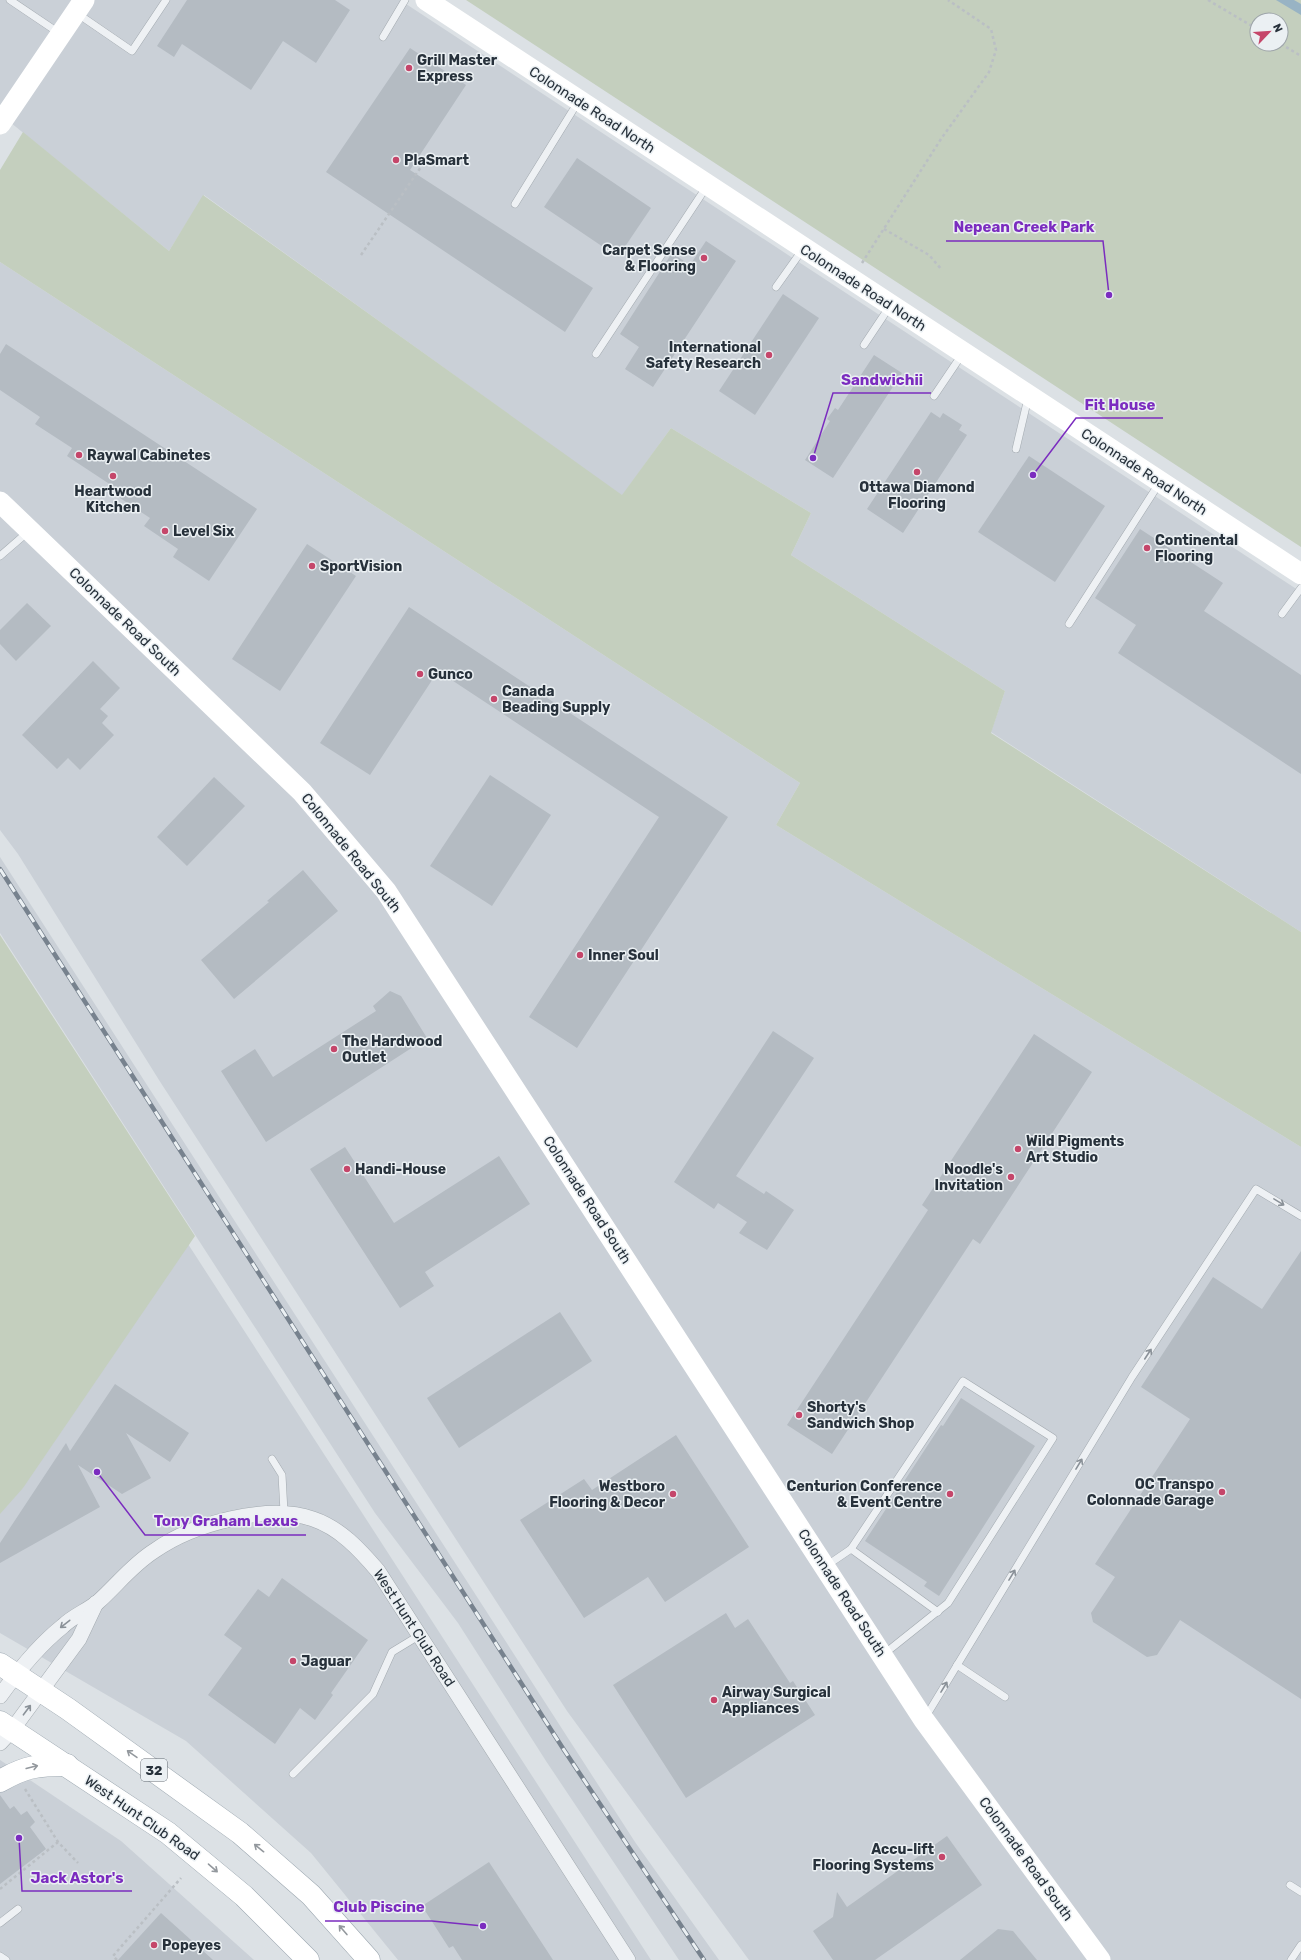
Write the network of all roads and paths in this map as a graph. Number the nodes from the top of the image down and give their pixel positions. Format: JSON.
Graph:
{"nodes":[{"id":1,"x":10,"y":0,"type":"edge"},
{"id":2,"x":166,"y":0,"type":"edge"},
{"id":3,"x":405,"y":0,"type":"edge"},
{"id":4,"x":426,"y":0,"type":"edge"},
{"id":5,"x":948,"y":0,"type":"edge"},
{"id":6,"x":1208,"y":0,"type":"edge"},
{"id":7,"x":80,"y":6,"type":"edge"},
{"id":8,"x":1249,"y":24,"type":"edge"},
{"id":9,"x":61,"y":34,"type":"junction"},
{"id":10,"x":383,"y":37,"type":"dead end"},
{"id":11,"x":1289,"y":49,"type":"edge"},
{"id":12,"x":1301,"y":56,"type":"edge"},
{"id":13,"x":579,"y":101,"type":"junction"},
{"id":14,"x":0,"y":124,"type":"edge"},
{"id":15,"x":450,"y":161,"type":"dead end"},
{"id":16,"x":707,"y":185,"type":"junction"},
{"id":17,"x":515,"y":204,"type":"dead end"},
{"id":18,"x":884,"y":229,"type":"junction"},
{"id":19,"x":803,"y":248,"type":"junction"},
{"id":20,"x":361,"y":255,"type":"dead end"},
{"id":21,"x":942,"y":270,"type":"dead end"},
{"id":22,"x":851,"y":280,"type":"junction"},
{"id":23,"x":776,"y":287,"type":"dead end"},
{"id":24,"x":890,"y":305,"type":"junction"},
{"id":25,"x":864,"y":345,"type":"dead end"},
{"id":26,"x":963,"y":353,"type":"junction"},
{"id":27,"x":596,"y":354,"type":"dead end"},
{"id":28,"x":934,"y":396,"type":"dead end"},
{"id":29,"x":1028,"y":396,"type":"junction"},
{"id":30,"x":1016,"y":448,"type":"dead end"},
{"id":31,"x":1160,"y":482,"type":"junction"},
{"id":32,"x":0,"y":502,"type":"edge"},
{"id":33,"x":30,"y":530,"type":"junction"},
{"id":34,"x":0,"y":556,"type":"edge"},
{"id":35,"x":1301,"y":574,"type":"edge"},
{"id":36,"x":1301,"y":588,"type":"edge"},
{"id":37,"x":1282,"y":614,"type":"dead end"},
{"id":38,"x":1069,"y":624,"type":"dead end"},
{"id":39,"x":1301,"y":1216,"type":"edge"},
{"id":40,"x":272,"y":1459,"type":"dead end"},
{"id":41,"x":284,"y":1512,"type":"junction"},
{"id":42,"x":851,"y":1549,"type":"junction"},
{"id":43,"x":825,"y":1567,"type":"junction"},
{"id":44,"x":97,"y":1602,"type":"junction"},
{"id":45,"x":938,"y":1612,"type":"junction"},
{"id":46,"x":420,"y":1635,"type":"junction"},
{"id":47,"x":882,"y":1656,"type":"junction"},
{"id":48,"x":957,"y":1665,"type":"junction"},
{"id":49,"x":8,"y":1669,"type":"edge"},
{"id":50,"x":41,"y":1691,"type":"junction"},
{"id":51,"x":0,"y":1696,"type":"edge"},
{"id":52,"x":1005,"y":1697,"type":"dead end"},
{"id":53,"x":924,"y":1720,"type":"junction"},
{"id":54,"x":4,"y":1732,"type":"edge"},
{"id":55,"x":67,"y":1765,"type":"junction"},
{"id":56,"x":293,"y":1774,"type":"dead end"},
{"id":57,"x":10,"y":1782,"type":"edge"},
{"id":58,"x":58,"y":1842,"type":"junction"},
{"id":59,"x":78,"y":1864,"type":"dead end"},
{"id":60,"x":181,"y":1878,"type":"dead end"},
{"id":61,"x":1290,"y":1885,"type":"dead end"},
{"id":62,"x":0,"y":1889,"type":"edge"},
{"id":63,"x":1301,"y":1892,"type":"edge"},
{"id":64,"x":18,"y":1909,"type":"dead end"},
{"id":65,"x":0,"y":1923,"type":"edge"},
{"id":66,"x":1301,"y":1945,"type":"edge"},
{"id":67,"x":0,"y":1956,"type":"edge"},
{"id":68,"x":6,"y":1960,"type":"edge"},
{"id":69,"x":117,"y":1960,"type":"edge"},
{"id":70,"x":308,"y":1960,"type":"edge"},
{"id":71,"x":369,"y":1960,"type":"edge"},
{"id":72,"x":628,"y":1960,"type":"edge"},
{"id":73,"x":1100,"y":1960,"type":"edge"},
{"id":74,"x":1291,"y":1960,"type":"edge"}],
"edges":[{"from":1,"to":9,"type":"lane"},
{"from":2,"to":7,"type":"lane"},
{"from":3,"to":10,"type":"lane"},
{"from":4,"to":13,"type":"street","name":"Colonnade Road North"},
{"from":5,"to":18,"type":"path"},
{"from":6,"to":8,"type":"path"},
{"from":7,"to":9,"type":"street"},
{"from":9,"to":14,"type":"street"},
{"from":11,"to":12,"type":"path"},
{"from":13,"to":16,"type":"street","name":"Colonnade Road North"},
{"from":13,"to":17,"type":"lane"},
{"from":15,"to":20,"type":"path"},
{"from":16,"to":19,"type":"street","name":"Colonnade Road North"},
{"from":16,"to":27,"type":"lane"},
{"from":18,"to":21,"type":"path"},
{"from":18,"to":22,"type":"path"},
{"from":19,"to":22,"type":"street","name":"Colonnade Road North"},
{"from":19,"to":23,"type":"lane"},
{"from":22,"to":24,"type":"street","name":"Colonnade Road North"},
{"from":24,"to":25,"type":"lane"},
{"from":24,"to":26,"type":"street","name":"Colonnade Road North"},
{"from":26,"to":28,"type":"lane"},
{"from":26,"to":29,"type":"street","name":"Colonnade Road North"},
{"from":29,"to":30,"type":"lane"},
{"from":29,"to":31,"type":"street","name":"Colonnade Road North"},
{"from":31,"to":35,"type":"street","name":"Colonnade Road North"},
{"from":31,"to":38,"type":"lane"},
{"from":32,"to":33,"type":"street","name":"Colonnade Road South"},
{"from":33,"to":34,"type":"lane"},
{"from":33,"to":43,"type":"street","name":"Colonnade Road South"},
{"from":36,"to":37,"type":"lane"},
{"from":48,"to":39,"type":"lane","one_way":true},
{"from":40,"to":41,"type":"lane"},
{"from":41,"to":44,"type":"street","name":"West Hunt Club Road"},
{"from":41,"to":46,"type":"street","name":"West Hunt Club Road"},
{"from":42,"to":43,"type":"lane"},
{"from":42,"to":45,"type":"lane"},
{"from":42,"to":45,"type":"lane"},
{"from":43,"to":47,"type":"street","name":"Colonnade Road South"},
{"from":44,"to":49,"type":"street","name":"West Hunt Club Road","one_way":true},
{"from":44,"to":50,"type":"street","name":"West Hunt Club Road"},
{"from":45,"to":47,"type":"lane"},
{"from":46,"to":56,"type":"lane"},
{"from":46,"to":72,"type":"street","name":"West Hunt Club Road"},
{"from":47,"to":53,"type":"street","name":"Colonnade Road South"},
{"from":48,"to":52,"type":"lane"},
{"from":53,"to":48,"type":"lane","one_way":true},
{"from":49,"to":50,"type":"main road","number":"32"},
{"from":49,"to":51,"type":"street","name":"West Hunt Club Road"},
{"from":54,"to":50,"type":"street","name":"West Hunt Club Road","one_way":true},
{"from":71,"to":50,"type":"main road","number":"32","one_way":true},
{"from":53,"to":73,"type":"street","name":"Colonnade Road South"},
{"from":54,"to":55,"type":"main road","name":"West Hunt Club Road"},
{"from":57,"to":55,"type":"main road","one_way":true},
{"from":55,"to":70,"type":"main road","name":"West Hunt Club Road","one_way":true},
{"from":57,"to":58,"type":"path"},
{"from":58,"to":59,"type":"path"},
{"from":58,"to":62,"type":"path"},
{"from":60,"to":69,"type":"path"},
{"from":61,"to":63,"type":"lane"},
{"from":64,"to":65,"type":"lane"},
{"from":66,"to":74,"type":"lane"},
{"from":67,"to":68,"type":"lane"}]}
